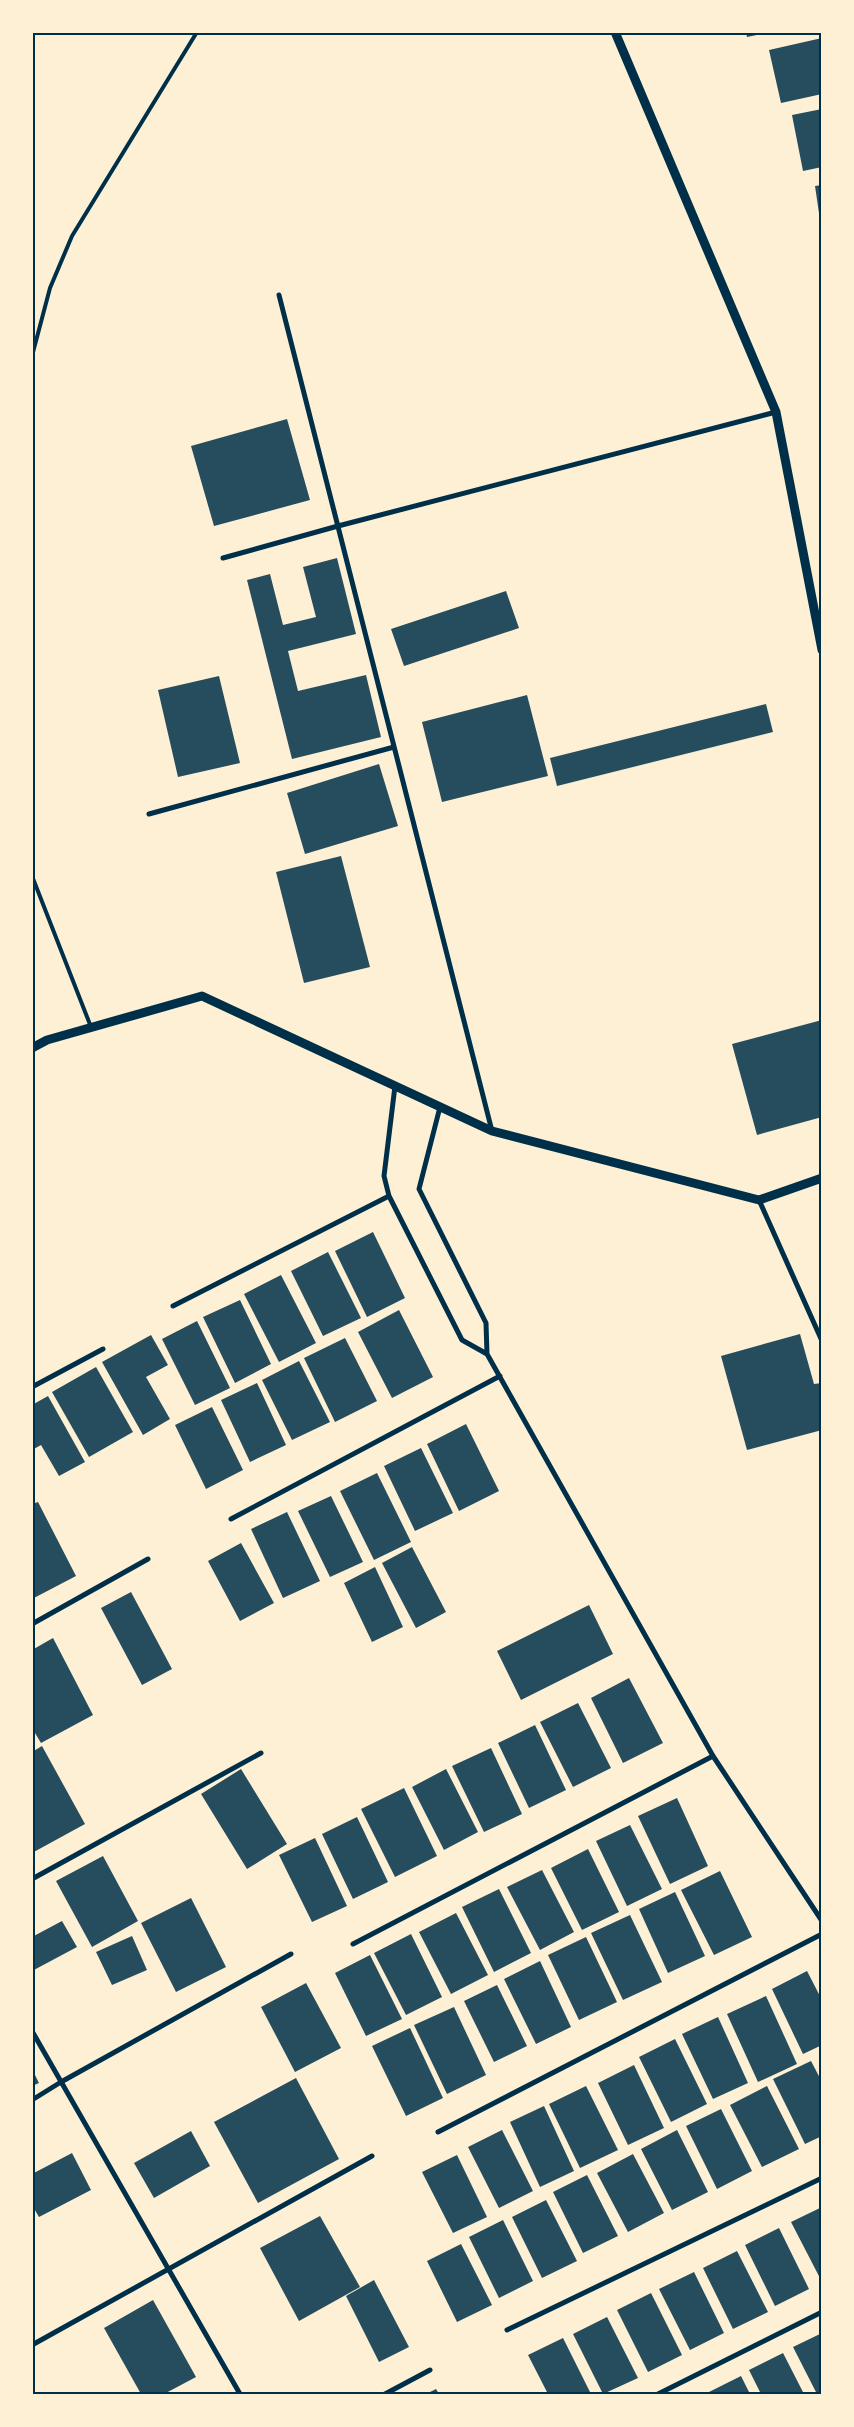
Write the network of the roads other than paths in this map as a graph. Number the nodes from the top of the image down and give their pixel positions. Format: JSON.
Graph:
{"nodes":[{"id":1,"x":197,"y":32,"type":"edge"},
{"id":2,"x":614,"y":32,"type":"edge"},
{"id":3,"x":279,"y":295,"type":"dead end"},
{"id":4,"x":32,"y":356,"type":"edge"},
{"id":5,"x":776,"y":412,"type":"junction"},
{"id":6,"x":338,"y":526,"type":"junction"},
{"id":7,"x":223,"y":558,"type":"dead end"},
{"id":8,"x":820,"y":635,"type":"edge"},
{"id":9,"x":822,"y":650,"type":"edge"},
{"id":10,"x":394,"y":747,"type":"junction"},
{"id":11,"x":150,"y":814,"type":"dead end"},
{"id":12,"x":32,"y":876,"type":"edge"},
{"id":13,"x":91,"y":1027,"type":"junction"},
{"id":14,"x":32,"y":1048,"type":"edge"},
{"id":15,"x":394,"y":1086,"type":"junction"},
{"id":16,"x":440,"y":1107,"type":"junction"},
{"id":17,"x":492,"y":1131,"type":"junction"},
{"id":18,"x":822,"y":1178,"type":"edge"},
{"id":19,"x":389,"y":1196,"type":"junction"},
{"id":20,"x":759,"y":1200,"type":"junction"},
{"id":21,"x":173,"y":1306,"type":"dead end"},
{"id":22,"x":822,"y":1341,"type":"edge"},
{"id":23,"x":103,"y":1349,"type":"dead end"},
{"id":24,"x":487,"y":1354,"type":"junction"},
{"id":25,"x":500,"y":1376,"type":"junction"},
{"id":26,"x":32,"y":1387,"type":"edge"},
{"id":27,"x":232,"y":1520,"type":"dead end"},
{"id":28,"x":148,"y":1559,"type":"dead end"},
{"id":29,"x":32,"y":1624,"type":"edge"},
{"id":30,"x":261,"y":1753,"type":"dead end"},
{"id":31,"x":713,"y":1756,"type":"junction"},
{"id":32,"x":32,"y":1878,"type":"edge"},
{"id":33,"x":822,"y":1921,"type":"edge"},
{"id":34,"x":822,"y":1934,"type":"edge"},
{"id":35,"x":352,"y":1944,"type":"dead end"},
{"id":36,"x":291,"y":1954,"type":"dead end"},
{"id":37,"x":32,"y":2031,"type":"edge"},
{"id":38,"x":61,"y":2082,"type":"junction"},
{"id":39,"x":32,"y":2100,"type":"edge"},
{"id":40,"x":438,"y":2132,"type":"dead end"},
{"id":41,"x":372,"y":2156,"type":"dead end"},
{"id":42,"x":822,"y":2178,"type":"edge"},
{"id":43,"x":168,"y":2269,"type":"junction"},
{"id":44,"x":822,"y":2312,"type":"edge"},
{"id":45,"x":507,"y":2330,"type":"dead end"},
{"id":46,"x":32,"y":2345,"type":"edge"},
{"id":47,"x":430,"y":2370,"type":"dead end"},
{"id":48,"x":240,"y":2394,"type":"edge"},
{"id":49,"x":385,"y":2394,"type":"edge"},
{"id":50,"x":658,"y":2394,"type":"edge"}],
"edges":[{"from":1,"to":4,"type":"lane"},
{"from":2,"to":5,"type":"street"},
{"from":3,"to":6,"type":"street"},
{"from":5,"to":6,"type":"street"},
{"from":5,"to":8,"type":"street"},
{"from":6,"to":7,"type":"street"},
{"from":6,"to":10,"type":"street"},
{"from":8,"to":9,"type":"street"},
{"from":10,"to":11,"type":"street"},
{"from":10,"to":17,"type":"street"},
{"from":12,"to":13,"type":"lane"},
{"from":13,"to":14,"type":"street"},
{"from":13,"to":15,"type":"street"},
{"from":15,"to":16,"type":"street"},
{"from":15,"to":19,"type":"street"},
{"from":16,"to":17,"type":"street"},
{"from":16,"to":24,"type":"street"},
{"from":17,"to":20,"type":"street"},
{"from":18,"to":20,"type":"street"},
{"from":19,"to":21,"type":"street"},
{"from":19,"to":24,"type":"street"},
{"from":20,"to":22,"type":"street"},
{"from":23,"to":26,"type":"street"},
{"from":24,"to":25,"type":"street"},
{"from":25,"to":27,"type":"street"},
{"from":25,"to":31,"type":"street"},
{"from":28,"to":29,"type":"street"},
{"from":30,"to":32,"type":"street"},
{"from":31,"to":33,"type":"street"},
{"from":31,"to":35,"type":"street"},
{"from":34,"to":40,"type":"street"},
{"from":36,"to":38,"type":"street"},
{"from":37,"to":38,"type":"street"},
{"from":38,"to":39,"type":"street"},
{"from":38,"to":43,"type":"street"},
{"from":41,"to":43,"type":"street"},
{"from":42,"to":45,"type":"street"},
{"from":43,"to":46,"type":"street"},
{"from":43,"to":48,"type":"street"},
{"from":44,"to":50,"type":"street"},
{"from":47,"to":49,"type":"street"}]}
